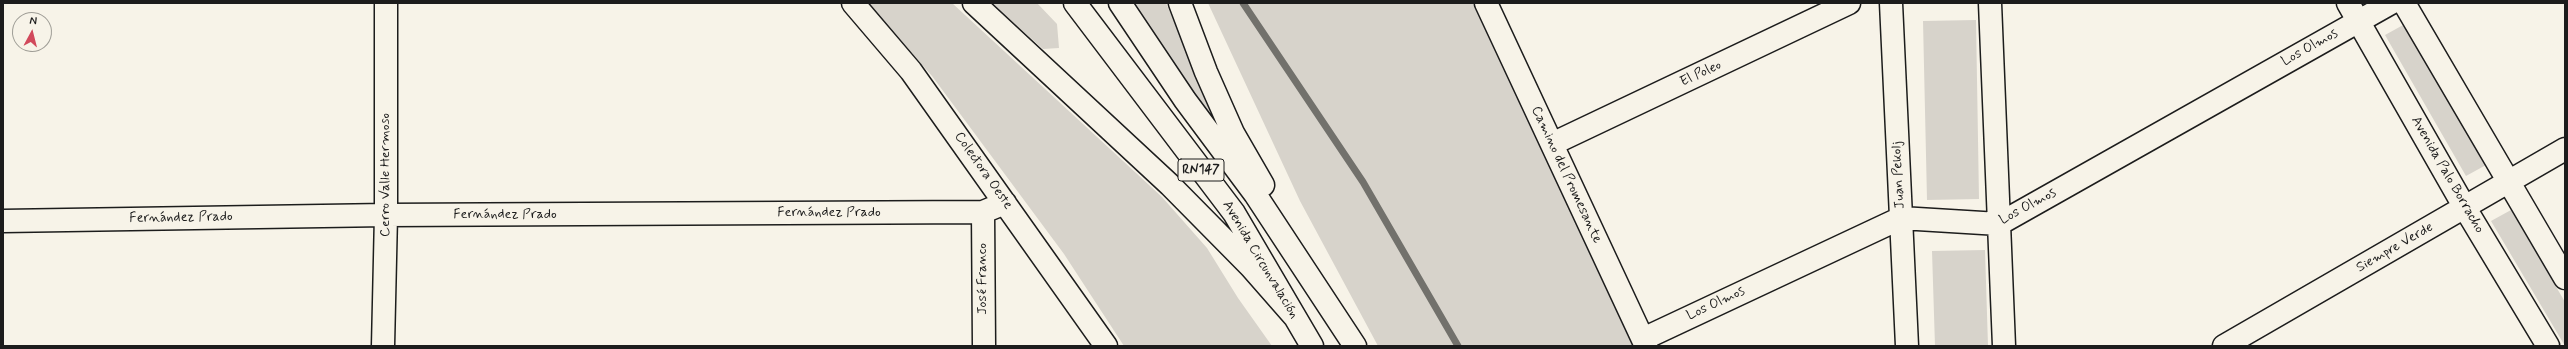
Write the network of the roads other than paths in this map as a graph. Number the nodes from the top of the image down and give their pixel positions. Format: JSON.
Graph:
{"nodes":[{"id":1,"x":386,"y":3,"type":"edge"},
{"id":2,"x":853,"y":3,"type":"edge"},
{"id":3,"x":974,"y":3,"type":"edge"},
{"id":4,"x":1075,"y":3,"type":"edge"},
{"id":5,"x":1120,"y":3,"type":"edge"},
{"id":6,"x":1180,"y":3,"type":"edge"},
{"id":7,"x":1486,"y":3,"type":"edge"},
{"id":8,"x":1849,"y":3,"type":"edge"},
{"id":9,"x":1891,"y":3,"type":"edge"},
{"id":10,"x":1990,"y":3,"type":"edge"},
{"id":11,"x":2392,"y":3,"type":"edge"},
{"id":12,"x":2404,"y":3,"type":"edge"},
{"id":13,"x":2353,"y":12,"type":"edge"},
{"id":14,"x":1552,"y":144,"type":"junction"},
{"id":15,"x":2565,"y":149,"type":"edge"},
{"id":16,"x":2508,"y":183,"type":"junction"},
{"id":17,"x":1005,"y":203,"type":"junction"},
{"id":18,"x":2465,"y":208,"type":"junction"},
{"id":19,"x":983,"y":212,"type":"junction"},
{"id":20,"x":386,"y":215,"type":"junction"},
{"id":21,"x":1901,"y":218,"type":"junction"},
{"id":22,"x":3,"y":221,"type":"edge"},
{"id":23,"x":1999,"y":224,"type":"junction"},
{"id":24,"x":2565,"y":278,"type":"edge"},
{"id":25,"x":1335,"y":313,"type":"junction"},
{"id":26,"x":1294,"y":316,"type":"junction"},
{"id":27,"x":1645,"y":342,"type":"edge"},
{"id":28,"x":383,"y":346,"type":"edge"},
{"id":29,"x":984,"y":346,"type":"edge"},
{"id":30,"x":1106,"y":346,"type":"edge"},
{"id":31,"x":1312,"y":346,"type":"edge"},
{"id":32,"x":1355,"y":346,"type":"edge"},
{"id":33,"x":1907,"y":346,"type":"edge"},
{"id":34,"x":2004,"y":346,"type":"edge"},
{"id":35,"x":2224,"y":346,"type":"edge"},
{"id":36,"x":2548,"y":346,"type":"edge"}],
"edges":[{"from":1,"to":20,"type":"main road","name":"Cerro Valle Hermoso"},
{"from":2,"to":17,"type":"main road","name":"Colectora Oeste"},
{"from":3,"to":26,"type":"main road"},
{"from":4,"to":26,"type":"main road","name":"Avenida Circunvalación","number":"RN147"},
{"from":5,"to":25,"type":"main road","name":"Avenida Circunvalación","number":"RN147"},
{"from":6,"to":25,"type":"main road"},
{"from":7,"to":14,"type":"main road","name":"Camino del Promesante"},
{"from":8,"to":14,"type":"main road","name":"El Poleo"},
{"from":9,"to":21,"type":"main road","name":"Juan Pekolj"},
{"from":10,"to":23,"type":"main road"},
{"from":11,"to":13,"type":"main road","name":"Los Olmos"},
{"from":12,"to":16,"type":"main road"},
{"from":13,"to":18,"type":"main road","name":"Avenida Palo Borracho"},
{"from":13,"to":23,"type":"main road","name":"Los Olmos"},
{"from":14,"to":27,"type":"main road","name":"Camino del Promesante"},
{"from":15,"to":16,"type":"main road","name":"Siempre Verde"},
{"from":16,"to":18,"type":"main road","name":"Siempre Verde"},
{"from":16,"to":24,"type":"main road"},
{"from":17,"to":19,"type":"main road","name":"Fernández Prado"},
{"from":17,"to":30,"type":"main road","name":"Colectora Oeste"},
{"from":18,"to":35,"type":"main road","name":"Siempre Verde"},
{"from":18,"to":36,"type":"main road","name":"Avenida Palo Borracho"},
{"from":19,"to":20,"type":"main road","name":"Fernández Prado"},
{"from":19,"to":29,"type":"main road","name":"José Franco"},
{"from":20,"to":22,"type":"main road","name":"Fernández Prado"},
{"from":20,"to":28,"type":"main road","name":"Cerro Valle Hermoso"},
{"from":21,"to":23,"type":"main road","name":"Los Olmos"},
{"from":21,"to":27,"type":"main road","name":"Los Olmos"},
{"from":21,"to":33,"type":"main road","name":"Juan Pekolj"},
{"from":23,"to":34,"type":"main road"},
{"from":25,"to":32,"type":"main road","name":"Avenida Circunvalación","number":"RN147"},
{"from":26,"to":31,"type":"main road","name":"Avenida Circunvalación","number":"RN147"}]}
